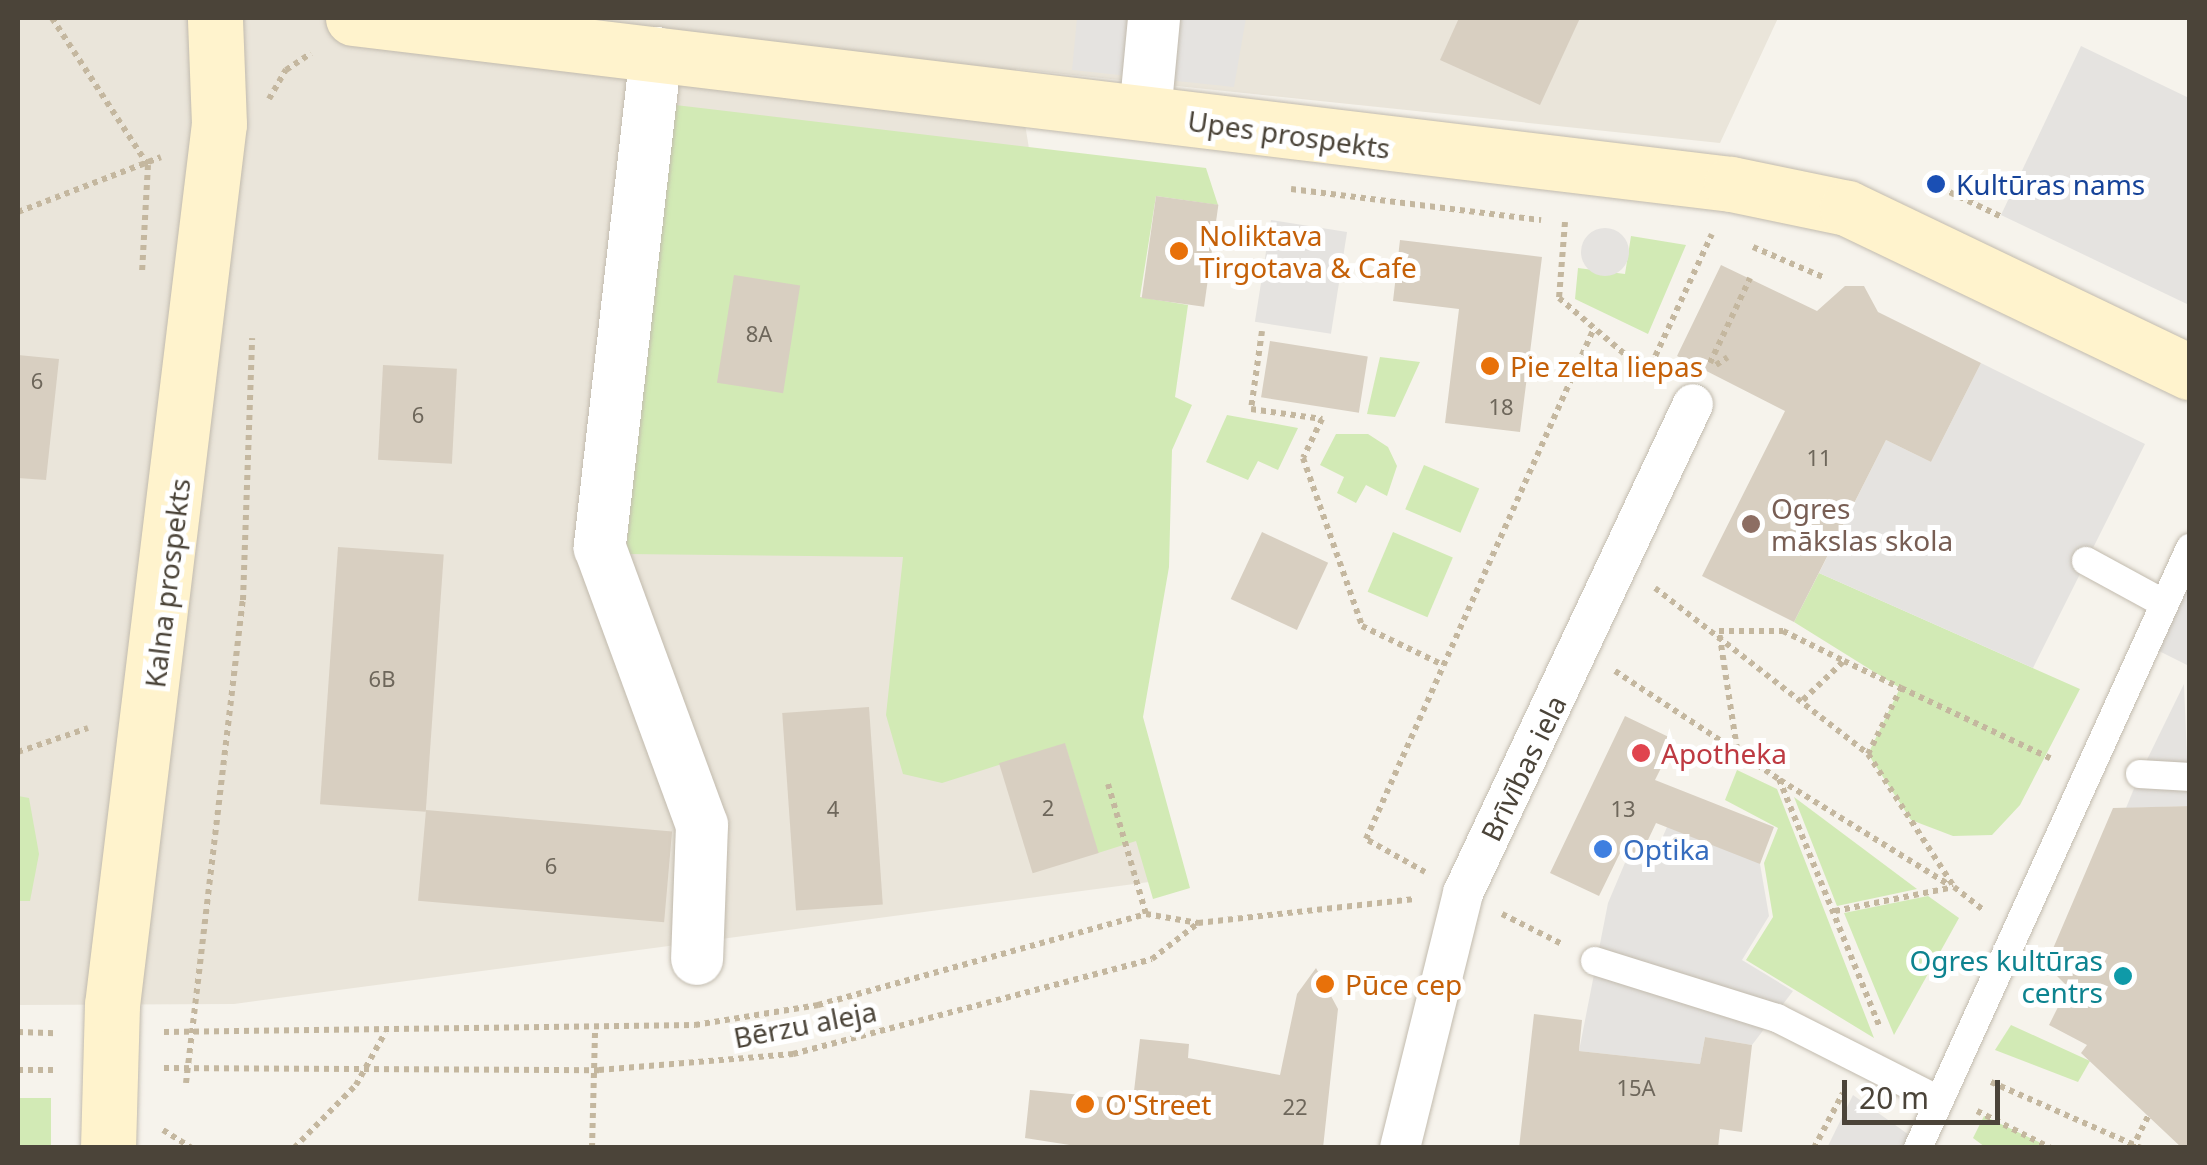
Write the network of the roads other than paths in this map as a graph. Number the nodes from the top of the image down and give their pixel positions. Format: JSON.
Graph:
{"nodes":[{"id":1,"x":215,"y":18,"type":"edge"},
{"id":2,"x":354,"y":18,"type":"edge"},
{"id":3,"x":1154,"y":18,"type":"edge"},
{"id":4,"x":656,"y":53,"type":"junction"},
{"id":5,"x":1145,"y":114,"type":"junction"},
{"id":6,"x":2190,"y":372,"type":"edge"},
{"id":7,"x":1700,"y":388,"type":"road end"},
{"id":8,"x":2190,"y":548,"type":"edge"},
{"id":9,"x":2086,"y":561,"type":"dead end"},
{"id":10,"x":2163,"y":603,"type":"junction"},
{"id":11,"x":2140,"y":774,"type":"dead end"},
{"id":12,"x":2190,"y":777,"type":"edge"},
{"id":13,"x":696,"y":959,"type":"dead end"},
{"id":14,"x":1594,"y":961,"type":"road end"},
{"id":15,"x":1937,"y":1098,"type":"junction"},
{"id":16,"x":108,"y":1148,"type":"edge"},
{"id":17,"x":1400,"y":1148,"type":"edge"},
{"id":18,"x":1918,"y":1148,"type":"edge"}],
"edges":[{"from":1,"to":16,"type":"main road","name":"Kalna prospekts"},
{"from":2,"to":4,"type":"main road","name":"Upes prospekts"},
{"from":3,"to":5,"type":"street"},
{"from":4,"to":5,"type":"main road","name":"Upes prospekts"},
{"from":4,"to":13,"type":"street"},
{"from":5,"to":6,"type":"main road","name":"Upes prospekts"},
{"from":7,"to":17,"type":"street","name":"Brīvības iela"},
{"from":8,"to":10,"type":"lane"},
{"from":9,"to":10,"type":"lane"},
{"from":10,"to":15,"type":"lane"},
{"from":11,"to":12,"type":"lane"},
{"from":14,"to":15,"type":"lane"},
{"from":15,"to":18,"type":"lane"}]}
